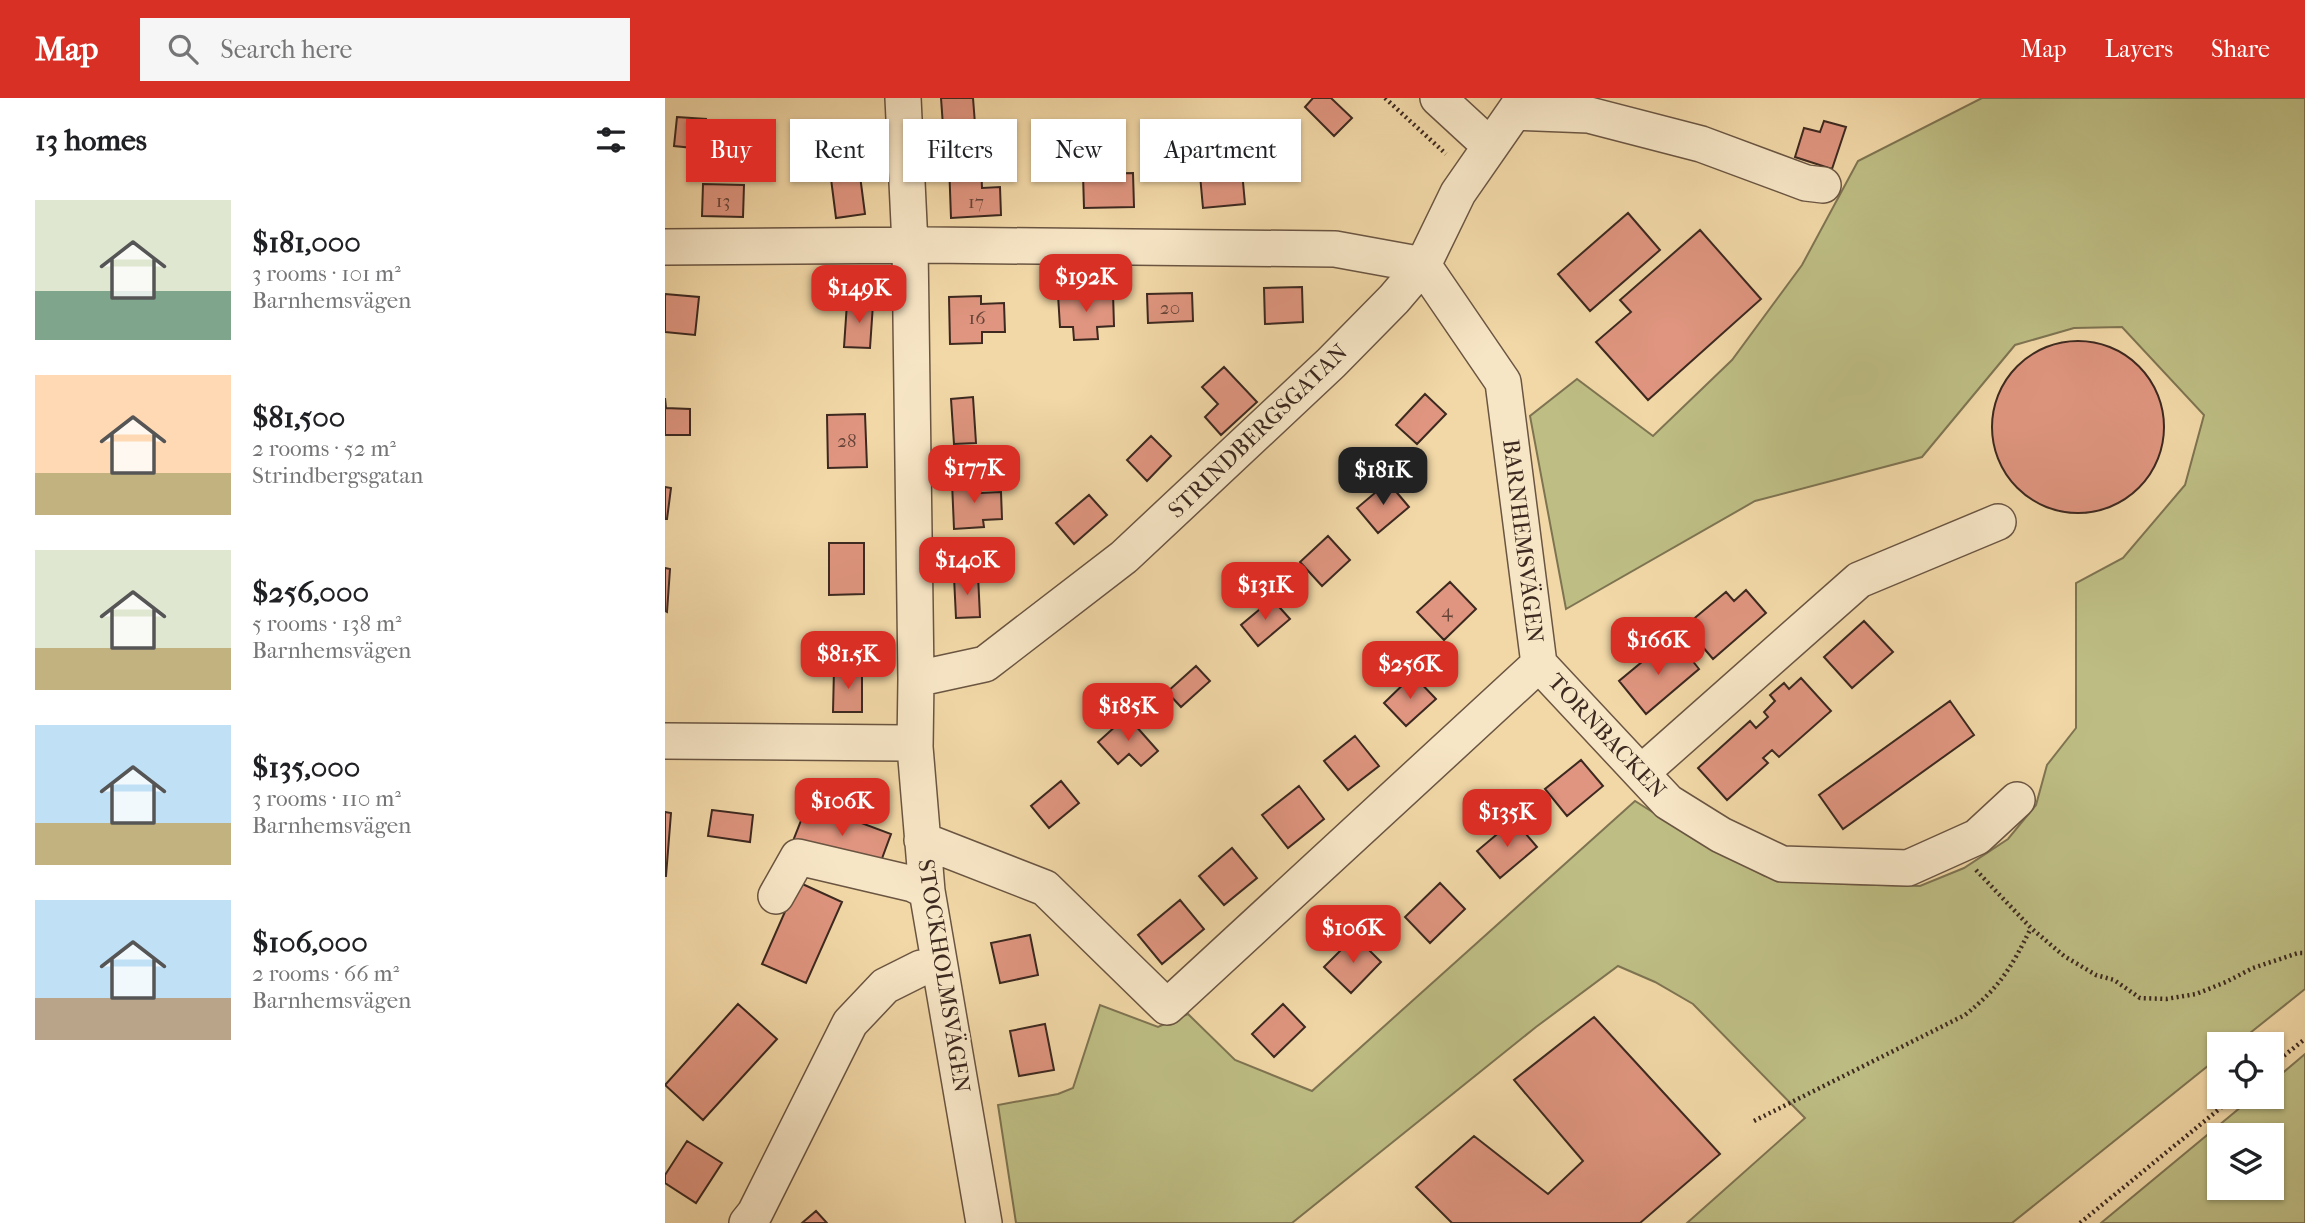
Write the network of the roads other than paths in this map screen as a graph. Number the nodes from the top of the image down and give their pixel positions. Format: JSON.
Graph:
{"nodes":[{"id":1,"x":903,"y":98,"type":"edge"},
{"id":2,"x":1438,"y":98,"type":"edge"},
{"id":3,"x":1519,"y":105,"type":"edge"},
{"id":4,"x":1489,"y":145,"type":"junction"},
{"id":5,"x":1823,"y":185,"type":"dead end"},
{"id":6,"x":910,"y":246,"type":"junction"},
{"id":7,"x":665,"y":247,"type":"edge"},
{"id":8,"x":1423,"y":265,"type":"junction"},
{"id":9,"x":1998,"y":522,"type":"dead end"},
{"id":10,"x":1539,"y":664,"type":"junction"},
{"id":11,"x":916,"y":679,"type":"junction"},
{"id":12,"x":665,"y":741,"type":"edge"},
{"id":13,"x":915,"y":747,"type":"junction"},
{"id":14,"x":1641,"y":773,"type":"junction"},
{"id":15,"x":2017,"y":800,"type":"dead end"},
{"id":16,"x":922,"y":840,"type":"junction"},
{"id":17,"x":927,"y":891,"type":"junction"},
{"id":18,"x":776,"y":896,"type":"dead end"},
{"id":19,"x":939,"y":964,"type":"junction"},
{"id":20,"x":747,"y":1223,"type":"edge"},
{"id":21,"x":984,"y":1223,"type":"edge"}],
"edges":[{"from":1,"to":6,"type":"street","name":"STOCKHOLMSVÄGEN"},
{"from":2,"to":4,"type":"street"},
{"from":3,"to":4,"type":"street","name":"STRINDBERGSGATAN"},
{"from":3,"to":5,"type":"street"},
{"from":4,"to":8,"type":"street","name":"STRINDBERGSGATAN"},
{"from":6,"to":7,"type":"street"},
{"from":6,"to":8,"type":"street"},
{"from":6,"to":11,"type":"street","name":"STOCKHOLMSVÄGEN"},
{"from":8,"to":10,"type":"street","name":"BARNHEMSVÄGEN"},
{"from":8,"to":11,"type":"street","name":"STRINDBERGSGATAN"},
{"from":9,"to":14,"type":"street"},
{"from":10,"to":14,"type":"street","name":"TORNBACKEN"},
{"from":10,"to":16,"type":"street","name":"BARNHEMSVÄGEN"},
{"from":11,"to":13,"type":"street","name":"STOCKHOLMSVÄGEN"},
{"from":12,"to":13,"type":"street"},
{"from":13,"to":16,"type":"street","name":"STOCKHOLMSVÄGEN"},
{"from":14,"to":15,"type":"street","name":"TORNBACKEN"},
{"from":16,"to":17,"type":"street","name":"STOCKHOLMSVÄGEN"},
{"from":17,"to":18,"type":"street"},
{"from":17,"to":19,"type":"street","name":"STOCKHOLMSVÄGEN"},
{"from":19,"to":20,"type":"street"},
{"from":19,"to":21,"type":"street","name":"STOCKHOLMSVÄGEN"}]}
